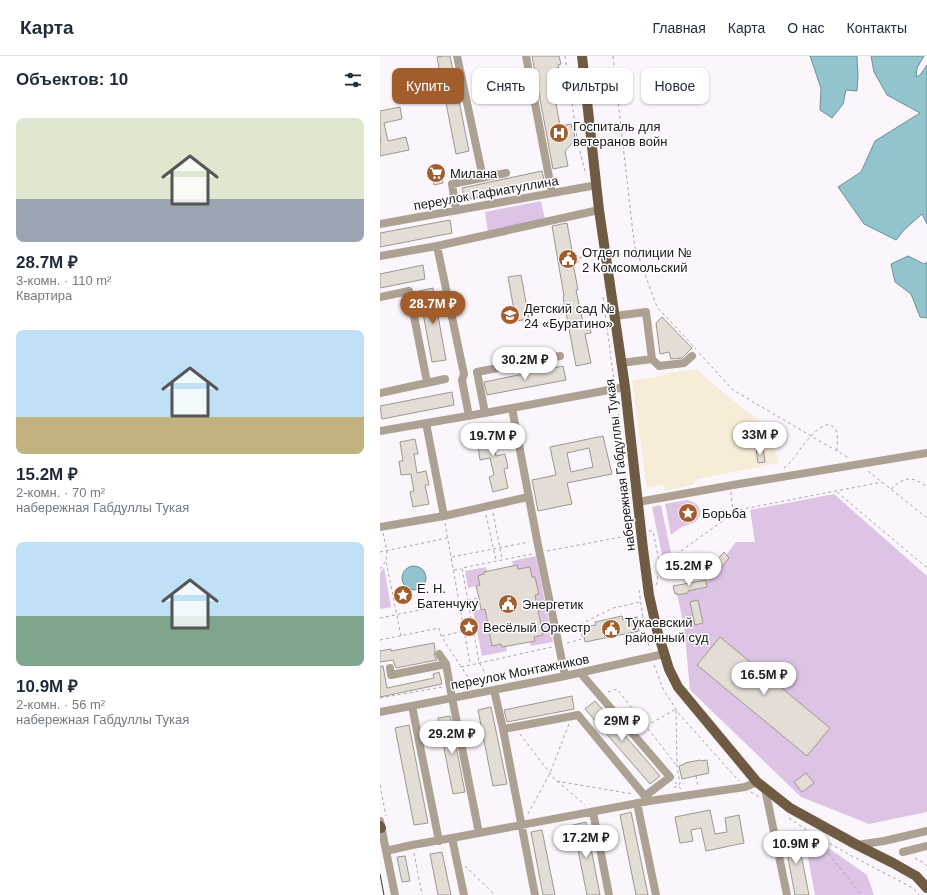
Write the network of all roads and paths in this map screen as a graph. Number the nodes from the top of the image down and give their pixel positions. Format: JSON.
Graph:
{"nodes":[{"id":1,"x":457,"y":56,"type":"edge"},
{"id":2,"x":526,"y":56,"type":"edge"},
{"id":3,"x":565,"y":56,"type":"edge"},
{"id":4,"x":582,"y":56,"type":"edge"},
{"id":5,"x":613,"y":56,"type":"edge"},
{"id":6,"x":506,"y":173,"type":"dead end"},
{"id":7,"x":482,"y":178,"type":"junction"},
{"id":8,"x":592,"y":186,"type":"junction"},
{"id":9,"x":552,"y":193,"type":"junction"},
{"id":10,"x":456,"y":210,"type":"junction"},
{"id":11,"x":599,"y":210,"type":"junction"},
{"id":12,"x":380,"y":224,"type":"edge"},
{"id":13,"x":437,"y":246,"type":"junction"},
{"id":14,"x":597,"y":255,"type":"dead end"},
{"id":15,"x":380,"y":256,"type":"edge"},
{"id":16,"x":579,"y":258,"type":"dead end"},
{"id":17,"x":380,"y":297,"type":"edge"},
{"id":18,"x":603,"y":298,"type":"dead end"},
{"id":19,"x":614,"y":316,"type":"junction"},
{"id":20,"x":607,"y":326,"type":"junction"},
{"id":21,"x":592,"y":329,"type":"dead end"},
{"id":22,"x":560,"y":356,"type":"dead end"},
{"id":23,"x":692,"y":356,"type":"dead end"},
{"id":24,"x":652,"y":359,"type":"junction"},
{"id":25,"x":621,"y":363,"type":"junction"},
{"id":26,"x":445,"y":379,"type":"dead end"},
{"id":27,"x":427,"y":382,"type":"junction"},
{"id":28,"x":620,"y":388,"type":"junction"},
{"id":29,"x":380,"y":392,"type":"edge"},
{"id":30,"x":512,"y":408,"type":"junction"},
{"id":31,"x":485,"y":413,"type":"junction"},
{"id":32,"x":469,"y":416,"type":"junction"},
{"id":33,"x":426,"y":424,"type":"junction"},
{"id":34,"x":380,"y":431,"type":"edge"},
{"id":35,"x":621,"y":435,"type":"dead end"},
{"id":36,"x":811,"y":436,"type":"junction"},
{"id":37,"x":837,"y":451,"type":"junction"},
{"id":38,"x":927,"y":453,"type":"edge"},
{"id":39,"x":860,"y":464,"type":"junction"},
{"id":40,"x":782,"y":470,"type":"dead end"},
{"id":41,"x":883,"y":482,"type":"junction"},
{"id":42,"x":927,"y":486,"type":"edge"},
{"id":43,"x":891,"y":489,"type":"junction"},
{"id":44,"x":836,"y":491,"type":"junction"},
{"id":45,"x":528,"y":497,"type":"junction"},
{"id":46,"x":638,"y":502,"type":"junction"},
{"id":47,"x":488,"y":506,"type":"junction"},
{"id":48,"x":738,"y":510,"type":"dead end"},
{"id":49,"x":444,"y":516,"type":"junction"},
{"id":50,"x":927,"y":518,"type":"edge"},
{"id":51,"x":381,"y":527,"type":"edge"},
{"id":52,"x":641,"y":533,"type":"junction"},
{"id":53,"x":448,"y":538,"type":"junction"},
{"id":54,"x":537,"y":540,"type":"junction"},
{"id":55,"x":500,"y":547,"type":"junction"},
{"id":56,"x":493,"y":549,"type":"junction"},
{"id":57,"x":387,"y":551,"type":"junction"},
{"id":58,"x":380,"y":552,"type":"edge"},
{"id":59,"x":540,"y":553,"type":"junction"},
{"id":60,"x":451,"y":557,"type":"junction"},
{"id":61,"x":502,"y":560,"type":"junction"},
{"id":62,"x":386,"y":561,"type":"junction"},
{"id":63,"x":496,"y":561,"type":"junction"},
{"id":64,"x":659,"y":562,"type":"dead end"},
{"id":65,"x":462,"y":568,"type":"junction"},
{"id":66,"x":927,"y":568,"type":"edge"},
{"id":67,"x":380,"y":570,"type":"edge"},
{"id":68,"x":453,"y":570,"type":"junction"},
{"id":69,"x":639,"y":587,"type":"dead end"},
{"id":70,"x":479,"y":598,"type":"dead end"},
{"id":71,"x":468,"y":600,"type":"junction"},
{"id":72,"x":459,"y":602,"type":"junction"},
{"id":73,"x":397,"y":615,"type":"junction"},
{"id":74,"x":380,"y":618,"type":"edge"},
{"id":75,"x":464,"y":631,"type":"junction"},
{"id":76,"x":401,"y":636,"type":"junction"},
{"id":77,"x":441,"y":636,"type":"junction"},
{"id":78,"x":380,"y":640,"type":"edge"},
{"id":79,"x":559,"y":646,"type":"junction"},
{"id":80,"x":439,"y":654,"type":"dead end"},
{"id":81,"x":664,"y":654,"type":"junction"},
{"id":82,"x":652,"y":657,"type":"junction"},
{"id":83,"x":479,"y":662,"type":"junction"},
{"id":84,"x":446,"y":664,"type":"junction"},
{"id":85,"x":470,"y":665,"type":"junction"},
{"id":86,"x":461,"y":667,"type":"junction"},
{"id":87,"x":390,"y":668,"type":"dead end"},
{"id":88,"x":484,"y":671,"type":"dead end"},
{"id":89,"x":565,"y":676,"type":"junction"},
{"id":90,"x":583,"y":676,"type":"dead end"},
{"id":91,"x":486,"y":679,"type":"dead end"},
{"id":92,"x":471,"y":682,"type":"junction"},
{"id":93,"x":450,"y":686,"type":"junction"},
{"id":94,"x":494,"y":690,"type":"junction"},
{"id":95,"x":599,"y":695,"type":"junction"},
{"id":96,"x":380,"y":698,"type":"edge"},
{"id":97,"x":452,"y":698,"type":"junction"},
{"id":98,"x":412,"y":706,"type":"junction"},
{"id":99,"x":676,"y":709,"type":"junction"},
{"id":100,"x":380,"y":712,"type":"edge"},
{"id":101,"x":571,"y":716,"type":"junction"},
{"id":102,"x":646,"y":726,"type":"junction"},
{"id":103,"x":515,"y":727,"type":"junction"},
{"id":104,"x":503,"y":729,"type":"junction"},
{"id":105,"x":678,"y":766,"type":"junction"},
{"id":106,"x":550,"y":773,"type":"junction"},
{"id":107,"x":696,"y":776,"type":"dead end"},
{"id":108,"x":670,"y":777,"type":"junction"},
{"id":109,"x":556,"y":780,"type":"junction"},
{"id":110,"x":757,"y":782,"type":"junction"},
{"id":111,"x":680,"y":784,"type":"dead end"},
{"id":112,"x":745,"y":787,"type":"junction"},
{"id":113,"x":766,"y":789,"type":"junction"},
{"id":114,"x":699,"y":794,"type":"junction"},
{"id":115,"x":686,"y":796,"type":"junction"},
{"id":116,"x":647,"y":798,"type":"junction"},
{"id":117,"x":637,"y":803,"type":"junction"},
{"id":118,"x":768,"y":803,"type":"junction"},
{"id":119,"x":593,"y":812,"type":"junction"},
{"id":120,"x":786,"y":816,"type":"dead end"},
{"id":121,"x":380,"y":825,"type":"edge"},
{"id":122,"x":522,"y":825,"type":"junction"},
{"id":123,"x":927,"y":831,"type":"edge"},
{"id":124,"x":479,"y":833,"type":"junction"},
{"id":125,"x":811,"y":833,"type":"junction"},
{"id":126,"x":452,"y":838,"type":"junction"},
{"id":127,"x":439,"y":841,"type":"junction"},
{"id":128,"x":412,"y":844,"type":"junction"},
{"id":129,"x":857,"y":845,"type":"junction"},
{"id":130,"x":927,"y":846,"type":"edge"},
{"id":131,"x":386,"y":851,"type":"junction"},
{"id":132,"x":903,"y":852,"type":"dead end"},
{"id":133,"x":456,"y":856,"type":"junction"},
{"id":134,"x":927,"y":862,"type":"edge"},
{"id":135,"x":924,"y":863,"type":"dead end"},
{"id":136,"x":927,"y":888,"type":"edge"},
{"id":137,"x":395,"y":895,"type":"edge"},
{"id":138,"x":422,"y":895,"type":"edge"},
{"id":139,"x":464,"y":895,"type":"edge"},
{"id":140,"x":495,"y":895,"type":"edge"},
{"id":141,"x":535,"y":895,"type":"edge"},
{"id":142,"x":609,"y":895,"type":"edge"},
{"id":143,"x":656,"y":895,"type":"edge"},
{"id":144,"x":788,"y":895,"type":"edge"},
{"id":145,"x":862,"y":895,"type":"edge"},
{"id":146,"x":919,"y":895,"type":"edge"}],
"edges":[{"from":1,"to":7,"type":"street"},
{"from":2,"to":9,"type":"street"},
{"from":3,"to":8,"type":"path"},
{"from":4,"to":8,"type":"main road","name":"набережная Габдуллы Тукая"},
{"from":5,"to":36,"type":"path"},
{"from":6,"to":7,"type":"street"},
{"from":7,"to":10,"type":"street"},
{"from":8,"to":9,"type":"street","name":"переулок Гафиатуллина"},
{"from":8,"to":11,"type":"main road","name":"набережная Габдуллы Тукая"},
{"from":9,"to":10,"type":"street","name":"переулок Гафиатуллина"},
{"from":10,"to":12,"type":"street","name":"переулок Гафиатуллина"},
{"from":11,"to":13,"type":"street"},
{"from":11,"to":19,"type":"main road","name":"набережная Габдуллы Тукая"},
{"from":13,"to":15,"type":"street"},
{"from":13,"to":32,"type":"street"},
{"from":14,"to":16,"type":"path"},
{"from":17,"to":27,"type":"street"},
{"from":18,"to":20,"type":"path"},
{"from":19,"to":24,"type":"street"},
{"from":19,"to":25,"type":"main road","name":"набережная Габдуллы Тукая"},
{"from":20,"to":21,"type":"path"},
{"from":20,"to":28,"type":"path"},
{"from":22,"to":31,"type":"street"},
{"from":23,"to":24,"type":"street"},
{"from":24,"to":25,"type":"street"},
{"from":25,"to":28,"type":"main road","name":"набережная Габдуллы Тукая"},
{"from":26,"to":27,"type":"street"},
{"from":27,"to":29,"type":"street"},
{"from":28,"to":30,"type":"street"},
{"from":28,"to":35,"type":"path"},
{"from":28,"to":46,"type":"main road","name":"набережная Габдуллы Тукая"},
{"from":30,"to":31,"type":"street"},
{"from":30,"to":45,"type":"street"},
{"from":31,"to":32,"type":"street"},
{"from":32,"to":33,"type":"street"},
{"from":33,"to":34,"type":"street"},
{"from":33,"to":49,"type":"street"},
{"from":36,"to":37,"type":"path"},
{"from":36,"to":37,"type":"path"},
{"from":36,"to":40,"type":"path"},
{"from":37,"to":39,"type":"path"},
{"from":38,"to":39,"type":"street"},
{"from":39,"to":41,"type":"path"},
{"from":39,"to":46,"type":"street"},
{"from":41,"to":43,"type":"path"},
{"from":41,"to":44,"type":"path"},
{"from":42,"to":43,"type":"path"},
{"from":43,"to":50,"type":"path"},
{"from":44,"to":48,"type":"path"},
{"from":44,"to":66,"type":"path"},
{"from":45,"to":47,"type":"street"},
{"from":45,"to":54,"type":"street"},
{"from":46,"to":52,"type":"main road","name":"набережная Габдуллы Тукая"},
{"from":47,"to":49,"type":"street"},
{"from":47,"to":55,"type":"path"},
{"from":47,"to":56,"type":"path"},
{"from":49,"to":51,"type":"street"},
{"from":49,"to":53,"type":"path"},
{"from":51,"to":57,"type":"path"},
{"from":52,"to":59,"type":"path"},
{"from":52,"to":64,"type":"path"},
{"from":52,"to":81,"type":"main road","name":"набережная Габдуллы Тукая"},
{"from":53,"to":57,"type":"path"},
{"from":53,"to":60,"type":"path"},
{"from":54,"to":55,"type":"path"},
{"from":54,"to":59,"type":"street"},
{"from":55,"to":56,"type":"path"},
{"from":55,"to":61,"type":"path"},
{"from":56,"to":60,"type":"path"},
{"from":56,"to":63,"type":"path"},
{"from":57,"to":58,"type":"path"},
{"from":57,"to":62,"type":"path"},
{"from":59,"to":61,"type":"path"},
{"from":59,"to":79,"type":"street"},
{"from":60,"to":68,"type":"path"},
{"from":61,"to":63,"type":"path"},
{"from":62,"to":67,"type":"path"},
{"from":62,"to":73,"type":"path"},
{"from":63,"to":65,"type":"path"},
{"from":65,"to":68,"type":"path"},
{"from":65,"to":71,"type":"path"},
{"from":68,"to":72,"type":"path"},
{"from":69,"to":82,"type":"path"},
{"from":70,"to":71,"type":"path"},
{"from":71,"to":72,"type":"path"},
{"from":71,"to":83,"type":"path"},
{"from":72,"to":73,"type":"path"},
{"from":72,"to":75,"type":"path"},
{"from":73,"to":74,"type":"path"},
{"from":73,"to":76,"type":"path"},
{"from":75,"to":77,"type":"path"},
{"from":75,"to":85,"type":"path"},
{"from":76,"to":77,"type":"path"},
{"from":76,"to":78,"type":"path"},
{"from":77,"to":86,"type":"path"},
{"from":79,"to":83,"type":"path"},
{"from":79,"to":89,"type":"street"},
{"from":80,"to":84,"type":"street"},
{"from":81,"to":82,"type":"street","name":"переулок Монтажников"},
{"from":81,"to":110,"type":"main road","name":"набережная Габдуллы Тукая"},
{"from":82,"to":89,"type":"street","name":"переулок Монтажников"},
{"from":82,"to":99,"type":"path"},
{"from":83,"to":85,"type":"path"},
{"from":83,"to":88,"type":"path"},
{"from":84,"to":87,"type":"street"},
{"from":84,"to":93,"type":"street"},
{"from":85,"to":86,"type":"path"},
{"from":86,"to":92,"type":"path"},
{"from":89,"to":94,"type":"street","name":"переулок Монтажников"},
{"from":90,"to":95,"type":"street"},
{"from":91,"to":92,"type":"path"},
{"from":92,"to":93,"type":"path"},
{"from":93,"to":96,"type":"path"},
{"from":93,"to":97,"type":"street"},
{"from":94,"to":97,"type":"street","name":"переулок Монтажников"},
{"from":94,"to":104,"type":"street"},
{"from":95,"to":102,"type":"path"},
{"from":95,"to":108,"type":"street"},
{"from":97,"to":98,"type":"street","name":"переулок Монтажников"},
{"from":97,"to":124,"type":"street"},
{"from":98,"to":100,"type":"street","name":"переулок Монтажников"},
{"from":98,"to":127,"type":"street"},
{"from":99,"to":102,"type":"path"},
{"from":99,"to":105,"type":"path"},
{"from":99,"to":112,"type":"path"},
{"from":101,"to":103,"type":"street"},
{"from":101,"to":106,"type":"path"},
{"from":101,"to":116,"type":"street"},
{"from":102,"to":105,"type":"path"},
{"from":103,"to":104,"type":"street"},
{"from":103,"to":106,"type":"path"},
{"from":104,"to":122,"type":"street"},
{"from":105,"to":111,"type":"path"},
{"from":106,"to":109,"type":"path"},
{"from":106,"to":122,"type":"path"},
{"from":107,"to":114,"type":"path"},
{"from":108,"to":115,"type":"path"},
{"from":108,"to":116,"type":"street"},
{"from":109,"to":116,"type":"path"},
{"from":109,"to":119,"type":"path"},
{"from":110,"to":112,"type":"street"},
{"from":110,"to":113,"type":"main road","name":"набережная Габдуллы Тукая"},
{"from":112,"to":114,"type":"street"},
{"from":112,"to":118,"type":"path"},
{"from":113,"to":118,"type":"street"},
{"from":113,"to":129,"type":"main road","name":"набережная Габдуллы Тукая"},
{"from":114,"to":115,"type":"street"},
{"from":115,"to":116,"type":"street"},
{"from":116,"to":117,"type":"street"},
{"from":117,"to":119,"type":"street"},
{"from":117,"to":143,"type":"street"},
{"from":118,"to":144,"type":"street"},
{"from":119,"to":122,"type":"street"},
{"from":119,"to":142,"type":"street"},
{"from":120,"to":125,"type":"path"},
{"from":121,"to":131,"type":"street"},
{"from":122,"to":124,"type":"street"},
{"from":122,"to":141,"type":"street"},
{"from":123,"to":129,"type":"street"},
{"from":124,"to":126,"type":"street"},
{"from":125,"to":145,"type":"path"},
{"from":125,"to":146,"type":"path"},
{"from":126,"to":127,"type":"street"},
{"from":126,"to":133,"type":"street"},
{"from":127,"to":128,"type":"street"},
{"from":128,"to":131,"type":"street"},
{"from":128,"to":138,"type":"path"},
{"from":129,"to":136,"type":"main road","name":"набережная Габдуллы Тукая"},
{"from":130,"to":132,"type":"street"},
{"from":131,"to":137,"type":"street"},
{"from":133,"to":139,"type":"street"},
{"from":133,"to":140,"type":"path"},
{"from":134,"to":135,"type":"path"}]}
